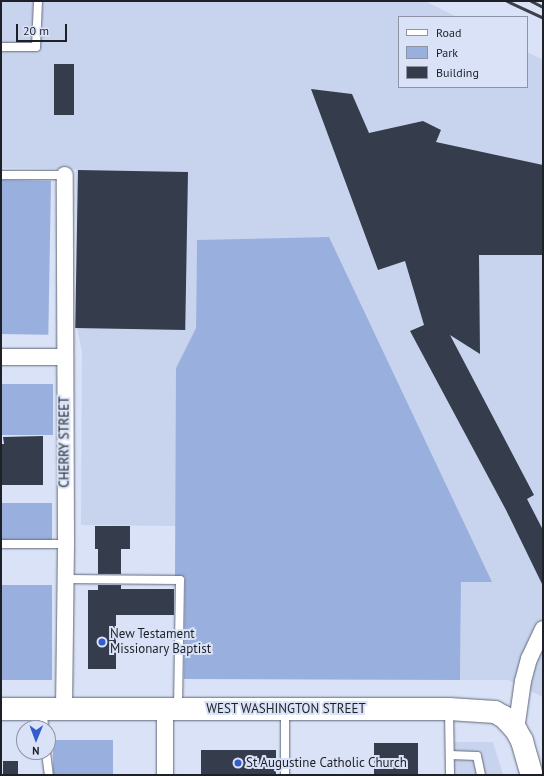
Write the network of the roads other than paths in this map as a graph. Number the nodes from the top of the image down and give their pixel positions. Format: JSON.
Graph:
{"nodes":[{"id":1,"x":38,"y":1,"type":"edge"},
{"id":2,"x":1,"y":47,"type":"edge"},
{"id":3,"x":1,"y":175,"type":"edge"},
{"id":4,"x":65,"y":176,"type":"joint"},
{"id":5,"x":1,"y":357,"type":"edge"},
{"id":6,"x":65,"y":357,"type":"junction"},
{"id":7,"x":1,"y":544,"type":"edge"},
{"id":8,"x":66,"y":544,"type":"junction"},
{"id":9,"x":66,"y":579,"type":"junction"},
{"id":10,"x":543,"y":629,"type":"edge"},
{"id":11,"x":1,"y":709,"type":"edge"},
{"id":12,"x":172,"y":709,"type":"junction"},
{"id":13,"x":285,"y":709,"type":"junction"},
{"id":14,"x":449,"y":709,"type":"junction"},
{"id":15,"x":50,"y":716,"type":"edge"},
{"id":16,"x":516,"y":730,"type":"junction"},
{"id":17,"x":450,"y":755,"type":"junction"},
{"id":18,"x":47,"y":760,"type":"edge"},
{"id":19,"x":49,"y":775,"type":"edge"},
{"id":20,"x":165,"y":775,"type":"edge"},
{"id":21,"x":285,"y":775,"type":"edge"},
{"id":22,"x":450,"y":775,"type":"edge"},
{"id":23,"x":481,"y":775,"type":"edge"},
{"id":24,"x":532,"y":775,"type":"edge"}],
"edges":[{"from":1,"to":2,"type":"lane"},
{"from":3,"to":4,"type":"lane"},
{"from":4,"to":6,"type":"street","name":"CHERRY STREET"},
{"from":5,"to":6,"type":"street"},
{"from":6,"to":8,"type":"street","name":"CHERRY STREET"},
{"from":7,"to":8,"type":"lane"},
{"from":8,"to":9,"type":"street","name":"CHERRY STREET"},
{"from":9,"to":12,"type":"lane"},
{"from":9,"to":15,"type":"street","name":"CHERRY STREET"},
{"from":10,"to":16,"type":"street"},
{"from":11,"to":15,"type":"street","name":"WEST WASHINGTON STREET"},
{"from":12,"to":13,"type":"street","name":"WEST WASHINGTON STREET"},
{"from":12,"to":15,"type":"street","name":"WEST WASHINGTON STREET"},
{"from":12,"to":20,"type":"street"},
{"from":13,"to":14,"type":"street","name":"WEST WASHINGTON STREET"},
{"from":13,"to":21,"type":"lane"},
{"from":14,"to":16,"type":"street","name":"WEST WASHINGTON STREET"},
{"from":14,"to":17,"type":"lane"},
{"from":16,"to":24,"type":"street","name":"WEST WASHINGTON STREET"},
{"from":17,"to":22,"type":"lane"},
{"from":17,"to":23,"type":"lane"},
{"from":18,"to":19,"type":"lane"}]}
